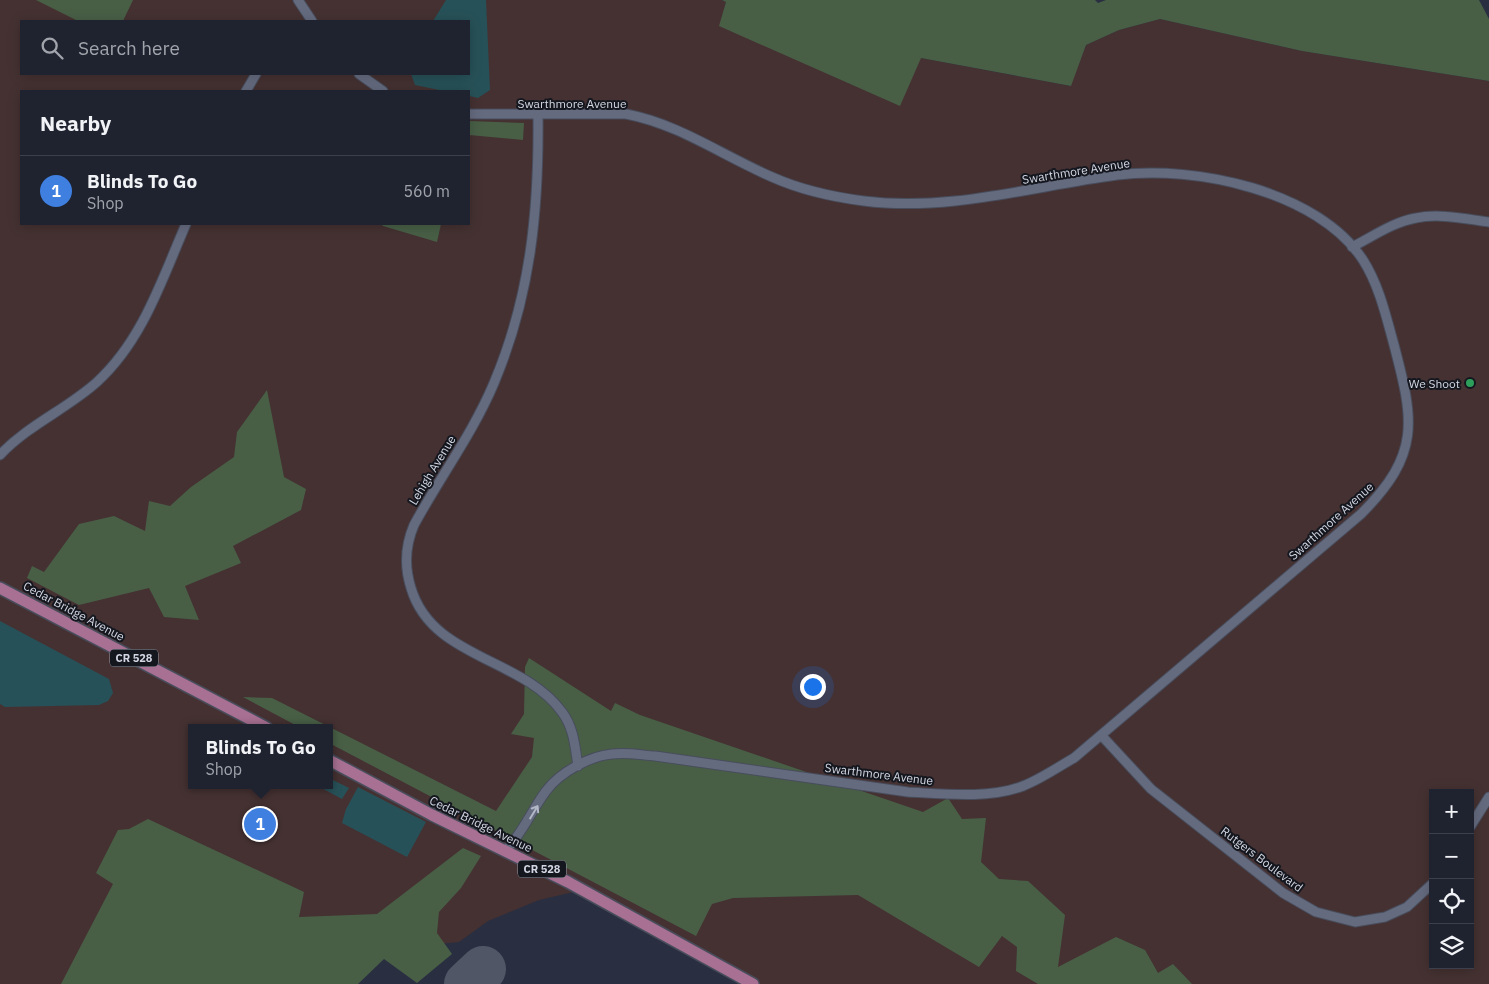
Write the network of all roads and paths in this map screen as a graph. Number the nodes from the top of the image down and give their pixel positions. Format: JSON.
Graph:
{"nodes":[{"id":1,"x":298,"y":0,"type":"edge"},
{"id":2,"x":311,"y":20,"type":"edge"},
{"id":3,"x":255,"y":75,"type":"edge"},
{"id":4,"x":361,"y":75,"type":"edge"},
{"id":5,"x":247,"y":90,"type":"edge"},
{"id":6,"x":382,"y":90,"type":"edge"},
{"id":7,"x":470,"y":114,"type":"edge"},
{"id":8,"x":538,"y":115,"type":"junction"},
{"id":9,"x":1489,"y":222,"type":"edge"},
{"id":10,"x":186,"y":225,"type":"edge"},
{"id":11,"x":1352,"y":247,"type":"junction"},
{"id":12,"x":0,"y":455,"type":"edge"},
{"id":13,"x":0,"y":588,"type":"edge"},
{"id":14,"x":259,"y":724,"type":"edge"},
{"id":15,"x":1100,"y":735,"type":"junction"},
{"id":16,"x":333,"y":762,"type":"edge"},
{"id":17,"x":578,"y":766,"type":"junction"},
{"id":18,"x":1489,"y":797,"type":"edge"},
{"id":19,"x":1474,"y":821,"type":"edge"},
{"id":20,"x":505,"y":851,"type":"junction"},
{"id":21,"x":1429,"y":887,"type":"edge"},
{"id":22,"x":752,"y":984,"type":"edge"}],
"edges":[{"from":1,"to":2,"type":"street"},
{"from":3,"to":5,"type":"street"},
{"from":4,"to":6,"type":"street"},
{"from":7,"to":8,"type":"street","name":"Swarthmore Avenue"},
{"from":8,"to":11,"type":"street","name":"Swarthmore Avenue"},
{"from":8,"to":17,"type":"street","name":"Lehigh Avenue"},
{"from":9,"to":11,"type":"street"},
{"from":10,"to":12,"type":"street"},
{"from":11,"to":15,"type":"street","name":"Swarthmore Avenue"},
{"from":13,"to":14,"type":"main road","name":"Cedar Bridge Avenue","number":"CR 528"},
{"from":15,"to":17,"type":"street","name":"Swarthmore Avenue"},
{"from":15,"to":21,"type":"street","name":"Rutgers Boulevard"},
{"from":16,"to":20,"type":"main road","name":"Cedar Bridge Avenue","number":"CR 528"},
{"from":20,"to":17,"type":"street","name":"Swarthmore Avenue","one_way":true},
{"from":18,"to":19,"type":"street"},
{"from":20,"to":22,"type":"main road","name":"Cedar Bridge Avenue","number":"CR 528"}]}
